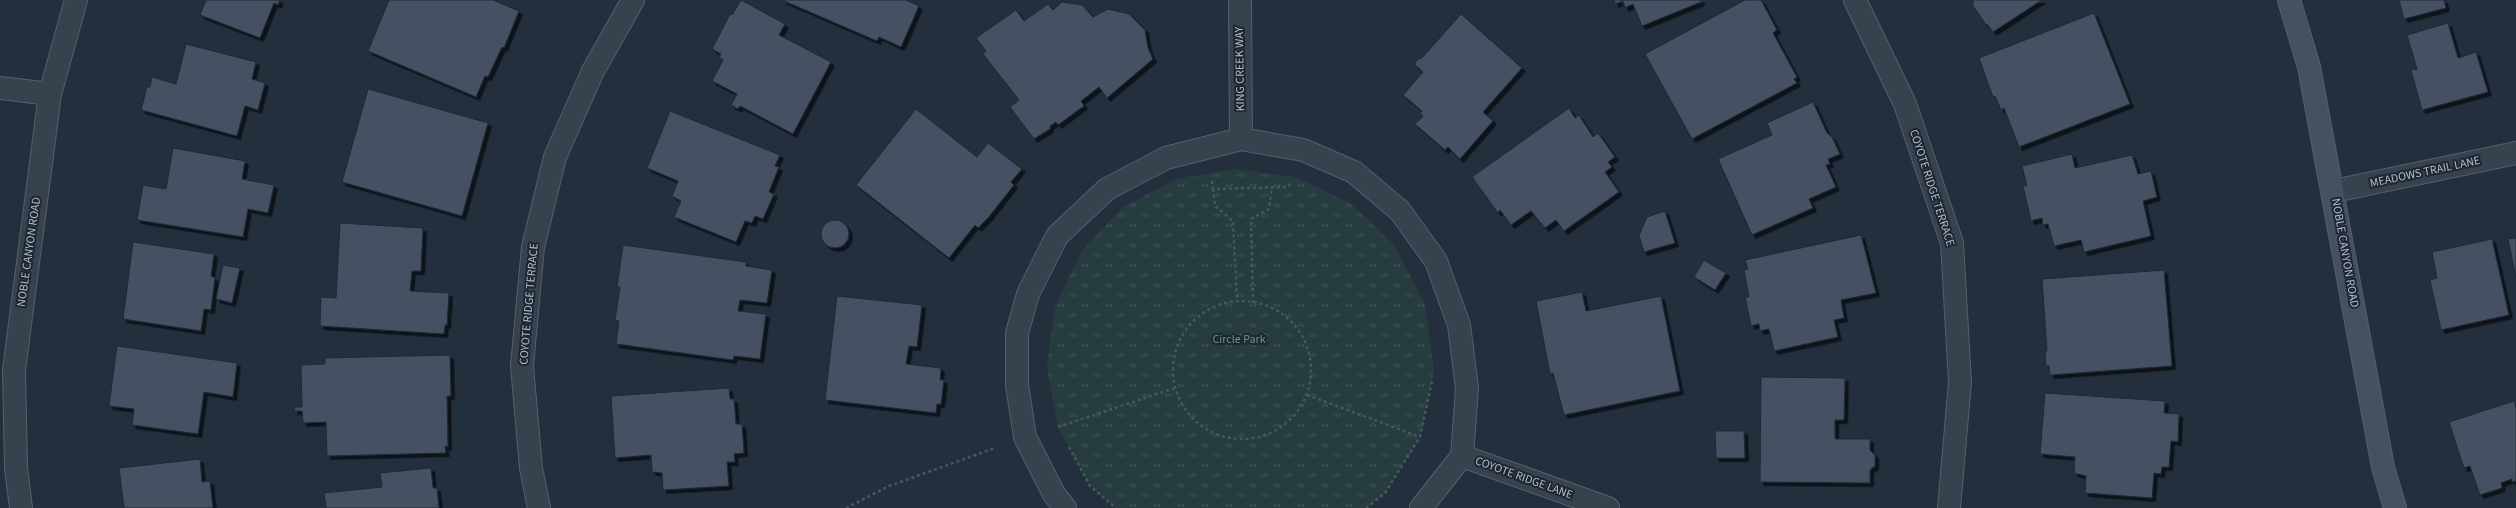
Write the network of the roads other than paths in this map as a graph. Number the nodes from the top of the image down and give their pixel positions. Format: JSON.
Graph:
{"nodes":[{"id":1,"x":76,"y":0,"type":"edge"},
{"id":2,"x":633,"y":0,"type":"edge"},
{"id":3,"x":1240,"y":0,"type":"edge"},
{"id":4,"x":1856,"y":0,"type":"edge"},
{"id":5,"x":2289,"y":0,"type":"edge"},
{"id":6,"x":0,"y":88,"type":"edge"},
{"id":7,"x":50,"y":94,"type":"junction"},
{"id":8,"x":1241,"y":139,"type":"junction"},
{"id":9,"x":2516,"y":153,"type":"edge"},
{"id":10,"x":2334,"y":191,"type":"junction"},
{"id":11,"x":1462,"y":456,"type":"junction"},
{"id":12,"x":21,"y":508,"type":"edge"},
{"id":13,"x":538,"y":508,"type":"edge"},
{"id":14,"x":1066,"y":508,"type":"edge"},
{"id":15,"x":1421,"y":508,"type":"edge"},
{"id":16,"x":1608,"y":508,"type":"edge"},
{"id":17,"x":1949,"y":508,"type":"edge"},
{"id":18,"x":2395,"y":508,"type":"edge"}],
"edges":[{"from":1,"to":7,"type":"street","name":"NOBLE CANYON ROAD"},
{"from":2,"to":13,"type":"street","name":"COYOTE RIDGE TERRACE"},
{"from":3,"to":8,"type":"street","name":"KING CREEK WAY"},
{"from":4,"to":17,"type":"street","name":"COYOTE RIDGE TERRACE"},
{"from":5,"to":10,"type":"street","name":"NOBLE CANYON ROAD"},
{"from":6,"to":7,"type":"street"},
{"from":7,"to":12,"type":"street","name":"NOBLE CANYON ROAD"},
{"from":8,"to":11,"type":"street"},
{"from":8,"to":14,"type":"street"},
{"from":9,"to":10,"type":"street","name":"MEADOWS TRAIL LANE"},
{"from":10,"to":18,"type":"street","name":"NOBLE CANYON ROAD"},
{"from":11,"to":15,"type":"street"},
{"from":11,"to":16,"type":"street","name":"COYOTE RIDGE LANE"}]}
